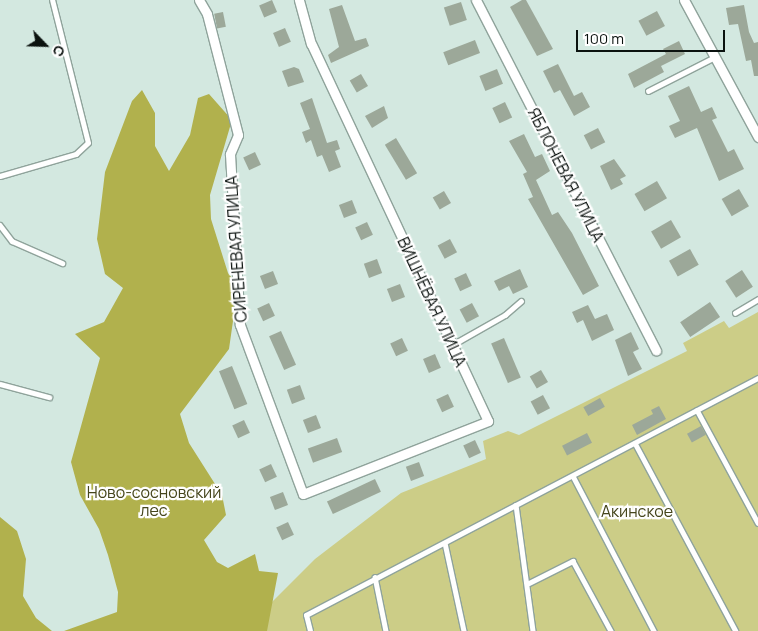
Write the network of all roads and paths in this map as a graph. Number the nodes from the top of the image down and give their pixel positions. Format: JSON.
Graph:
{"nodes":[{"id":1,"x":52,"y":0,"type":"edge"},
{"id":2,"x":199,"y":0,"type":"edge"},
{"id":3,"x":299,"y":0,"type":"edge"},
{"id":4,"x":476,"y":0,"type":"edge"},
{"id":5,"x":684,"y":0,"type":"edge"},
{"id":6,"x":715,"y":57,"type":"junction"},
{"id":7,"x":648,"y":90,"type":"dead end"},
{"id":8,"x":758,"y":136,"type":"edge"},
{"id":9,"x":0,"y":176,"type":"edge"},
{"id":10,"x":0,"y":225,"type":"edge"},
{"id":11,"x":62,"y":263,"type":"dead end"},
{"id":12,"x":758,"y":299,"type":"edge"},
{"id":13,"x":521,"y":301,"type":"dead end"},
{"id":14,"x":735,"y":312,"type":"dead end"},
{"id":15,"x":452,"y":345,"type":"junction"},
{"id":16,"x":656,"y":350,"type":"dead end"},
{"id":17,"x":758,"y":378,"type":"edge"},
{"id":18,"x":0,"y":384,"type":"edge"},
{"id":19,"x":49,"y":397,"type":"dead end"},
{"id":20,"x":697,"y":410,"type":"junction"},
{"id":21,"x":636,"y":444,"type":"junction"},
{"id":22,"x":573,"y":476,"type":"junction"},
{"id":23,"x":303,"y":494,"type":"joint"},
{"id":24,"x":516,"y":505,"type":"junction"},
{"id":25,"x":758,"y":523,"type":"edge"},
{"id":26,"x":445,"y":543,"type":"junction"},
{"id":27,"x":375,"y":576,"type":"junction"},
{"id":28,"x":529,"y":582,"type":"junction"},
{"id":29,"x":310,"y":631,"type":"edge"},
{"id":30,"x":386,"y":631,"type":"edge"},
{"id":31,"x":464,"y":631,"type":"edge"},
{"id":32,"x":532,"y":631,"type":"edge"},
{"id":33,"x":611,"y":631,"type":"edge"},
{"id":34,"x":654,"y":631,"type":"edge"},
{"id":35,"x":736,"y":631,"type":"edge"}],
"edges":[{"from":1,"to":9,"type":"lane"},
{"from":2,"to":23,"type":"street","name":"СИРЕНЕВАЯ УЛИЦА"},
{"from":3,"to":15,"type":"street","name":"ВИШНЁВАЯ УЛИЦА"},
{"from":4,"to":16,"type":"street","name":"ЯБЛОНЕВАЯ УЛИЦА"},
{"from":5,"to":6,"type":"street"},
{"from":6,"to":7,"type":"lane"},
{"from":6,"to":8,"type":"street"},
{"from":10,"to":11,"type":"lane"},
{"from":12,"to":14,"type":"lane"},
{"from":13,"to":15,"type":"lane"},
{"from":15,"to":23,"type":"street","name":"ВИШНЁВАЯ УЛИЦА"},
{"from":17,"to":20,"type":"lane"},
{"from":18,"to":19,"type":"lane"},
{"from":20,"to":21,"type":"lane"},
{"from":20,"to":25,"type":"lane"},
{"from":21,"to":22,"type":"lane"},
{"from":21,"to":35,"type":"lane"},
{"from":22,"to":24,"type":"lane"},
{"from":22,"to":34,"type":"lane"},
{"from":24,"to":26,"type":"lane"},
{"from":24,"to":28,"type":"lane"},
{"from":26,"to":27,"type":"lane"},
{"from":26,"to":31,"type":"lane"},
{"from":27,"to":29,"type":"lane"},
{"from":27,"to":30,"type":"lane"},
{"from":28,"to":32,"type":"lane"},
{"from":28,"to":33,"type":"lane"}]}
